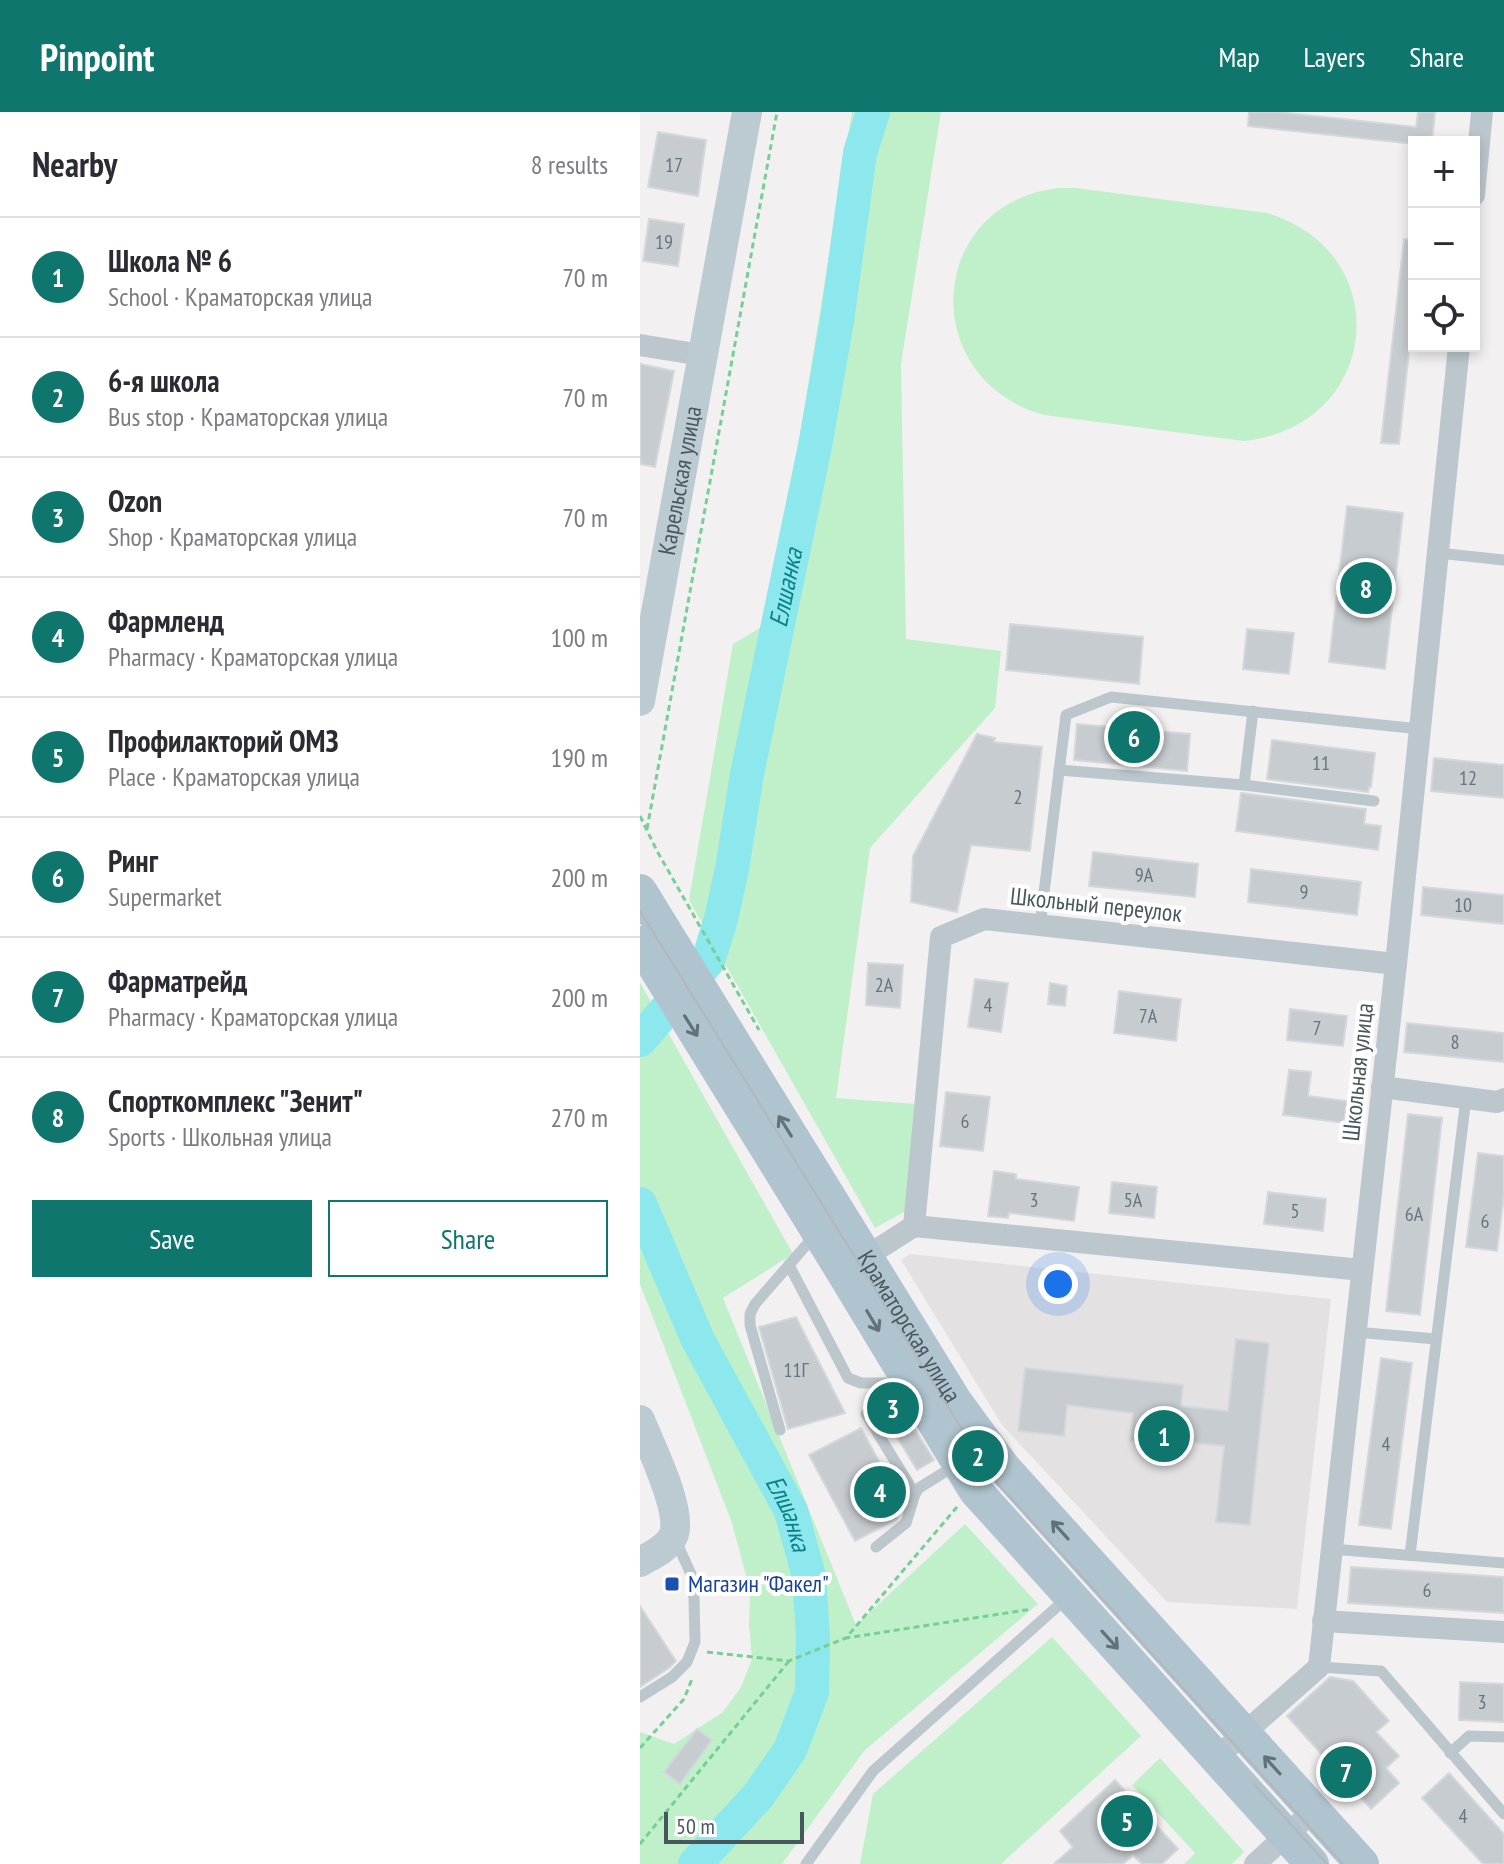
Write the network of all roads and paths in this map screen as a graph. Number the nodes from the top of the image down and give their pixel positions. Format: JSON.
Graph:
{"nodes":[{"id":1,"x":747,"y":112,"type":"edge"},
{"id":2,"x":777,"y":112,"type":"edge"},
{"id":3,"x":1482,"y":112,"type":"edge"},
{"id":4,"x":1480,"y":136,"type":"edge"},
{"id":5,"x":640,"y":345,"type":"edge"},
{"id":6,"x":1458,"y":352,"type":"edge"},
{"id":7,"x":702,"y":355,"type":"junction"},
{"id":8,"x":1438,"y":553,"type":"junction"},
{"id":9,"x":1504,"y":560,"type":"edge"},
{"id":10,"x":640,"y":701,"type":"edge"},
{"id":11,"x":1253,"y":711,"type":"junction"},
{"id":12,"x":1420,"y":729,"type":"junction"},
{"id":13,"x":1059,"y":770,"type":"junction"},
{"id":14,"x":1244,"y":785,"type":"junction"},
{"id":15,"x":1374,"y":801,"type":"dead end"},
{"id":16,"x":640,"y":816,"type":"edge"},
{"id":17,"x":647,"y":829,"type":"junction"},
{"id":18,"x":640,"y":891,"type":"edge"},
{"id":19,"x":692,"y":912,"type":"dead end"},
{"id":20,"x":1040,"y":925,"type":"junction"},
{"id":21,"x":654,"y":949,"type":"edge"},
{"id":22,"x":1396,"y":964,"type":"junction"},
{"id":23,"x":1382,"y":1087,"type":"junction"},
{"id":24,"x":1466,"y":1098,"type":"junction"},
{"id":25,"x":1504,"y":1099,"type":"edge"},
{"id":26,"x":816,"y":1210,"type":"junction"},
{"id":27,"x":914,"y":1226,"type":"junction"},
{"id":28,"x":854,"y":1264,"type":"junction"},
{"id":29,"x":789,"y":1265,"type":"junction"},
{"id":30,"x":1362,"y":1270,"type":"junction"},
{"id":31,"x":1355,"y":1332,"type":"junction"},
{"id":32,"x":1436,"y":1339,"type":"junction"},
{"id":33,"x":910,"y":1383,"type":"junction"},
{"id":34,"x":866,"y":1414,"type":"dead end"},
{"id":35,"x":640,"y":1420,"type":"edge"},
{"id":36,"x":780,"y":1430,"type":"dead end"},
{"id":37,"x":959,"y":1464,"type":"junction"},
{"id":38,"x":915,"y":1494,"type":"junction"},
{"id":39,"x":962,"y":1500,"type":"dead end"},
{"id":40,"x":674,"y":1534,"type":"junction"},
{"id":41,"x":876,"y":1547,"type":"dead end"},
{"id":42,"x":1331,"y":1549,"type":"junction"},
{"id":43,"x":1410,"y":1555,"type":"junction"},
{"id":44,"x":640,"y":1562,"type":"edge"},
{"id":45,"x":1504,"y":1563,"type":"edge"},
{"id":46,"x":1096,"y":1569,"type":"junction"},
{"id":47,"x":1065,"y":1600,"type":"junction"},
{"id":48,"x":1323,"y":1621,"type":"junction"},
{"id":49,"x":1504,"y":1632,"type":"edge"},
{"id":50,"x":846,"y":1638,"type":"junction"},
{"id":51,"x":692,"y":1650,"type":"junction"},
{"id":52,"x":789,"y":1661,"type":"junction"},
{"id":53,"x":1319,"y":1667,"type":"junction"},
{"id":54,"x":640,"y":1697,"type":"edge"},
{"id":55,"x":1244,"y":1734,"type":"junction"},
{"id":56,"x":1504,"y":1737,"type":"edge"},
{"id":57,"x":640,"y":1748,"type":"edge"},
{"id":58,"x":1450,"y":1753,"type":"junction"},
{"id":59,"x":1216,"y":1758,"type":"junction"},
{"id":60,"x":1313,"y":1811,"type":"junction"},
{"id":61,"x":1504,"y":1814,"type":"edge"},
{"id":62,"x":1286,"y":1836,"type":"junction"},
{"id":63,"x":640,"y":1844,"type":"edge"},
{"id":64,"x":806,"y":1864,"type":"edge"},
{"id":65,"x":1255,"y":1864,"type":"edge"},
{"id":66,"x":1312,"y":1864,"type":"edge"},
{"id":67,"x":1362,"y":1864,"type":"edge"}],
"edges":[{"from":1,"to":7,"type":"street","name":"Карельская улица"},
{"from":2,"to":17,"type":"path"},
{"from":3,"to":4,"type":"street"},
{"from":5,"to":7,"type":"street"},
{"from":6,"to":8,"type":"street","name":"Школьная улица"},
{"from":7,"to":10,"type":"street","name":"Карельская улица"},
{"from":8,"to":9,"type":"lane"},
{"from":8,"to":12,"type":"street","name":"Школьная улица"},
{"from":11,"to":12,"type":"lane"},
{"from":11,"to":13,"type":"lane"},
{"from":11,"to":14,"type":"lane"},
{"from":12,"to":22,"type":"street","name":"Школьная улица"},
{"from":13,"to":14,"type":"lane"},
{"from":13,"to":20,"type":"lane"},
{"from":14,"to":15,"type":"lane"},
{"from":16,"to":17,"type":"path"},
{"from":17,"to":19,"type":"path"},
{"from":18,"to":21,"type":"main road","name":"Краматорская улица"},
{"from":20,"to":22,"type":"street","name":"Школьный переулок"},
{"from":20,"to":27,"type":"street","name":"Школьный переулок"},
{"from":21,"to":26,"type":"main road","name":"Краматорская улица"},
{"from":22,"to":23,"type":"street","name":"Школьная улица"},
{"from":23,"to":24,"type":"street"},
{"from":23,"to":30,"type":"street","name":"Школьная улица"},
{"from":24,"to":25,"type":"street"},
{"from":24,"to":32,"type":"lane"},
{"from":26,"to":28,"type":"main road","name":"Краматорская улица"},
{"from":26,"to":29,"type":"lane"},
{"from":27,"to":28,"type":"street"},
{"from":27,"to":30,"type":"street"},
{"from":28,"to":33,"type":"main road","name":"Краматорская улица","one_way":true},
{"from":46,"to":28,"type":"main road","name":"Краматорская улица","one_way":true},
{"from":29,"to":33,"type":"lane"},
{"from":29,"to":36,"type":"lane"},
{"from":30,"to":31,"type":"street","name":"Школьная улица"},
{"from":31,"to":32,"type":"lane"},
{"from":31,"to":42,"type":"street","name":"Школьная улица"},
{"from":32,"to":43,"type":"lane"},
{"from":33,"to":37,"type":"main road","name":"Краматорская улица"},
{"from":34,"to":38,"type":"lane"},
{"from":35,"to":40,"type":"street"},
{"from":37,"to":38,"type":"lane"},
{"from":37,"to":47,"type":"main road","name":"Краматорская улица"},
{"from":38,"to":41,"type":"lane"},
{"from":39,"to":50,"type":"path"},
{"from":40,"to":44,"type":"street"},
{"from":40,"to":51,"type":"lane"},
{"from":42,"to":43,"type":"lane"},
{"from":42,"to":48,"type":"street","name":"Школьная улица"},
{"from":43,"to":45,"type":"lane"},
{"from":46,"to":47,"type":"street"},
{"from":46,"to":55,"type":"main road","name":"Краматорская улица"},
{"from":47,"to":50,"type":"path"},
{"from":47,"to":59,"type":"main road","name":"Краматорская улица","one_way":true},
{"from":47,"to":64,"type":"lane"},
{"from":48,"to":49,"type":"street"},
{"from":48,"to":53,"type":"street","name":"Школьная улица"},
{"from":50,"to":52,"type":"path"},
{"from":51,"to":52,"type":"path"},
{"from":51,"to":54,"type":"lane"},
{"from":51,"to":57,"type":"path"},
{"from":52,"to":63,"type":"path"},
{"from":53,"to":55,"type":"street"},
{"from":53,"to":58,"type":"lane"},
{"from":55,"to":59,"type":"street"},
{"from":60,"to":55,"type":"main road","name":"Краматорская улица","one_way":true},
{"from":56,"to":58,"type":"lane"},
{"from":58,"to":61,"type":"lane"},
{"from":59,"to":62,"type":"main road","name":"Краматорская улица"},
{"from":60,"to":62,"type":"street"},
{"from":60,"to":67,"type":"main road","name":"Краматорская улица"},
{"from":62,"to":65,"type":"street"},
{"from":62,"to":66,"type":"main road","name":"Краматорская улица"}]}
